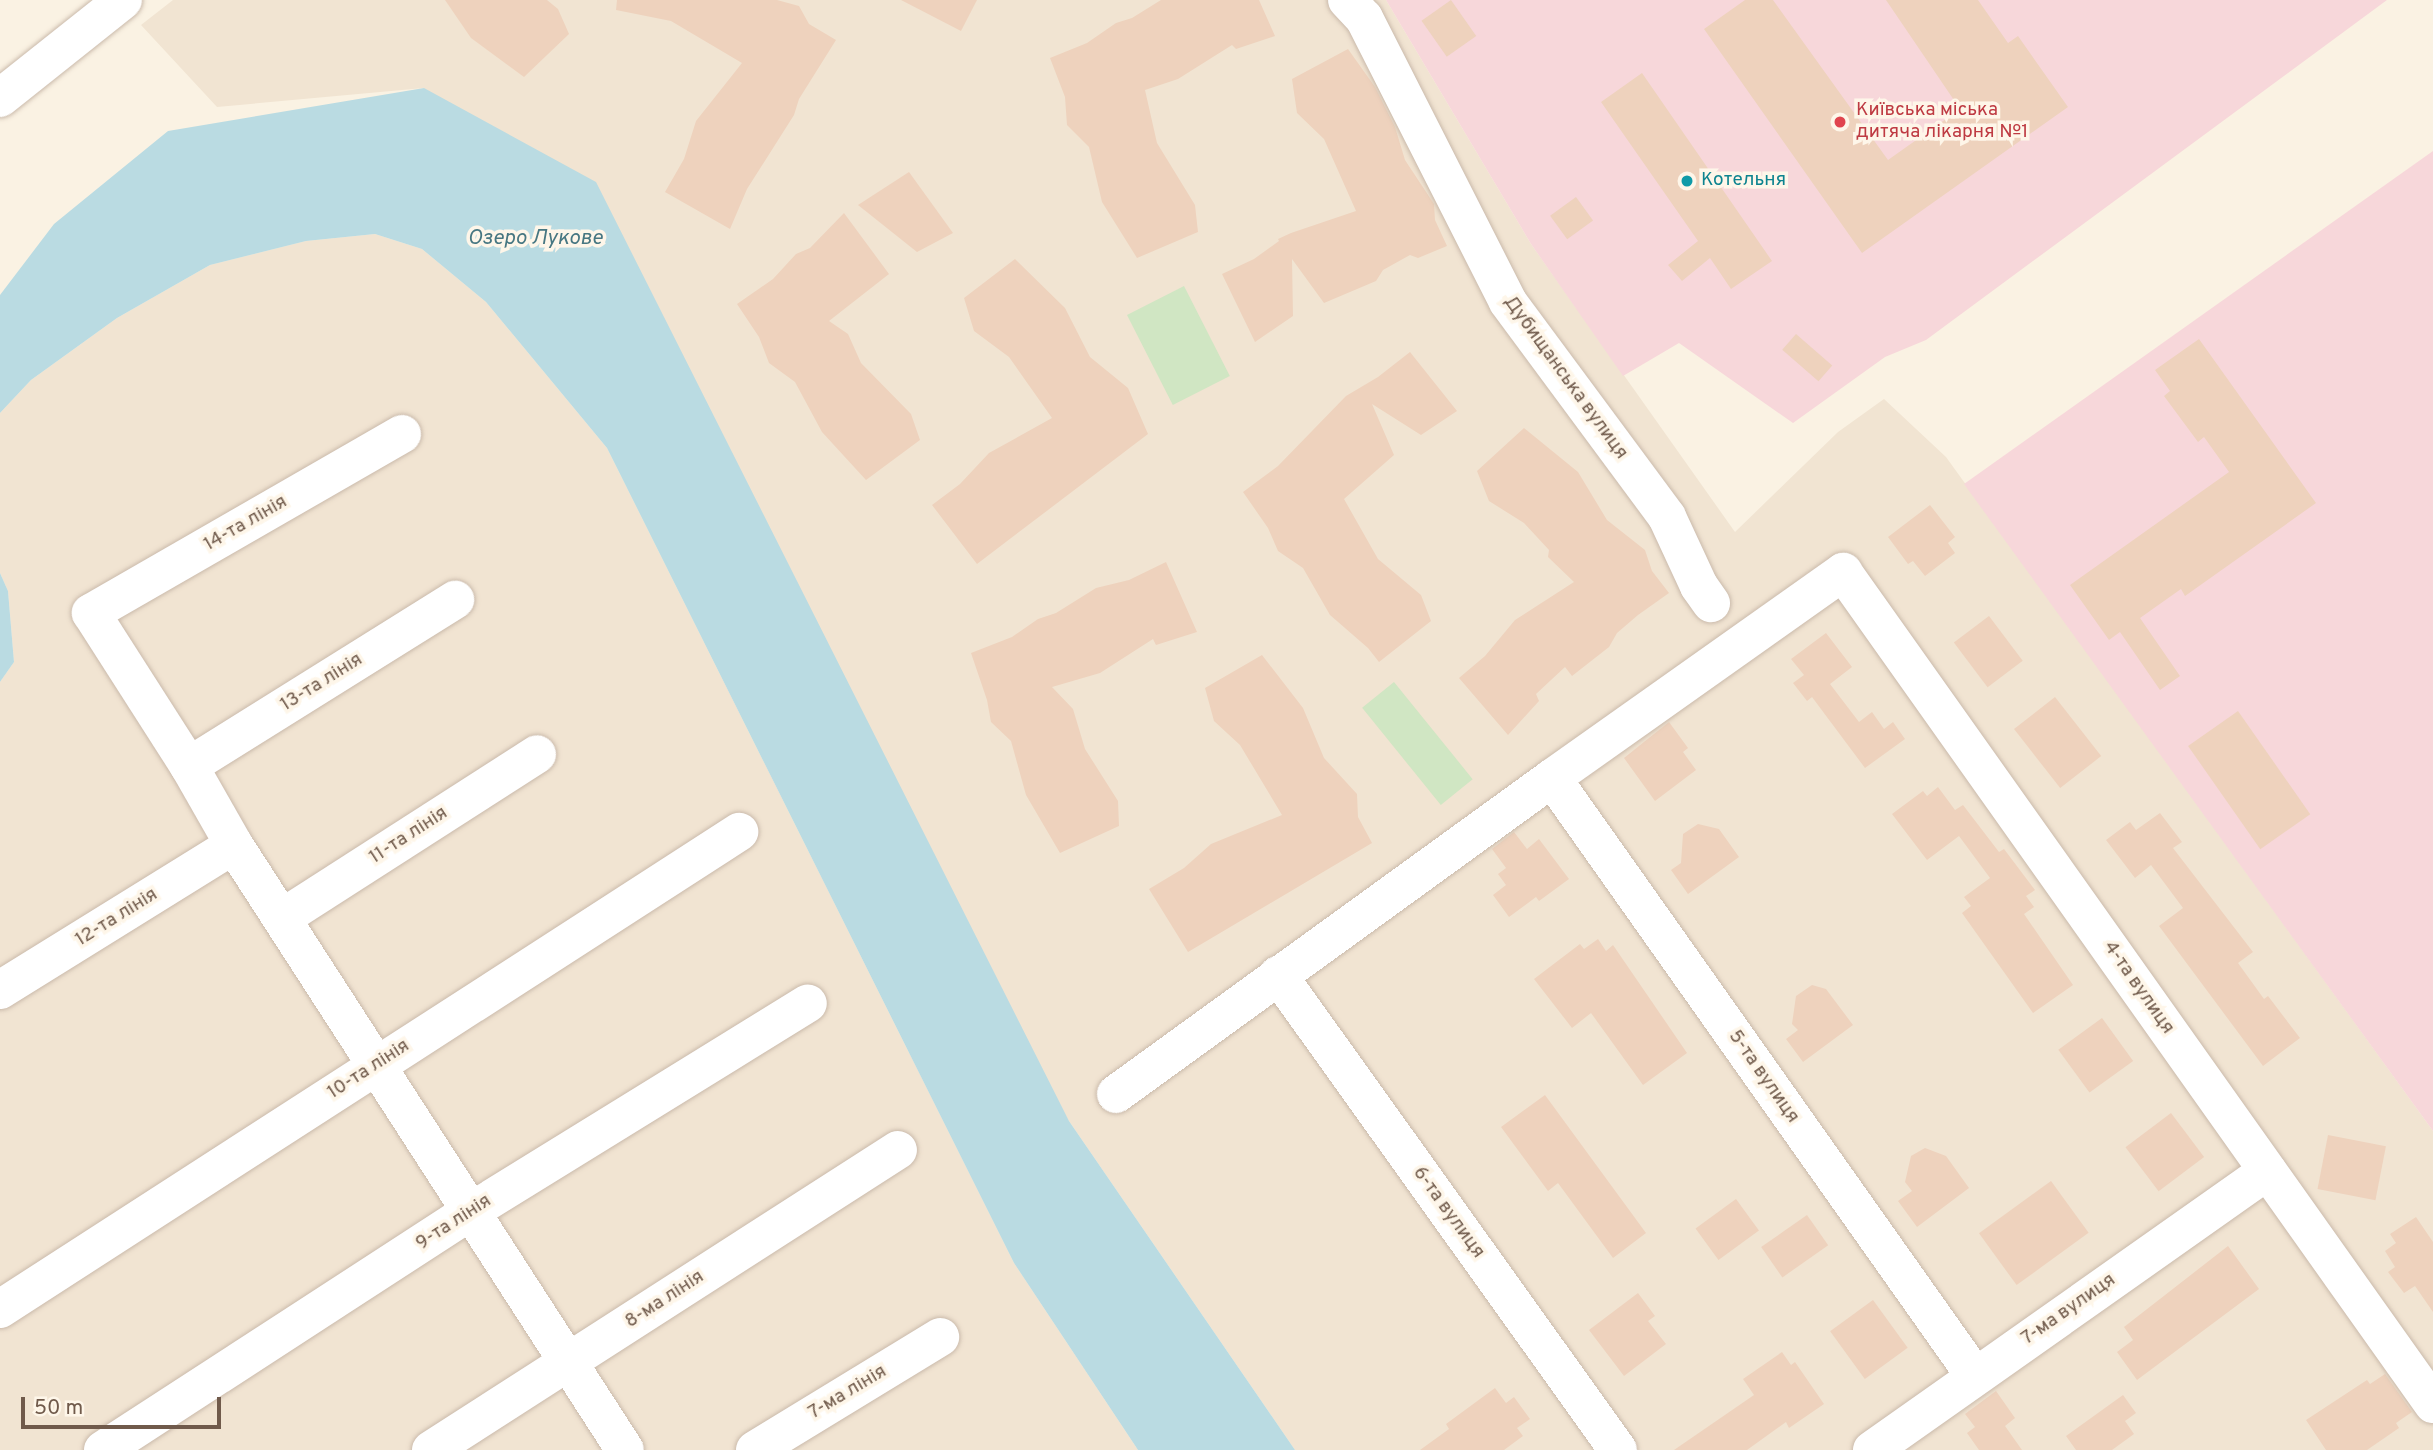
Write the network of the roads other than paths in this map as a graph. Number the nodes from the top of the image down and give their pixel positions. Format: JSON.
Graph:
{"nodes":[{"id":1,"x":122,"y":0,"type":"edge"},
{"id":2,"x":1347,"y":0,"type":"edge"},
{"id":3,"x":0,"y":98,"type":"edge"},
{"id":4,"x":402,"y":434,"type":"dead end"},
{"id":5,"x":454,"y":600,"type":"dead end"},
{"id":6,"x":1711,"y":603,"type":"dead end"},
{"id":7,"x":537,"y":754,"type":"dead end"},
{"id":8,"x":189,"y":766,"type":"junction"},
{"id":9,"x":1552,"y":778,"type":"junction"},
{"id":10,"x":739,"y":832,"type":"dead end"},
{"id":11,"x":234,"y":845,"type":"junction"},
{"id":12,"x":282,"y":918,"type":"junction"},
{"id":13,"x":1278,"y":975,"type":"junction"},
{"id":14,"x":0,"y":990,"type":"edge"},
{"id":15,"x":808,"y":1003,"type":"dead end"},
{"id":16,"x":376,"y":1065,"type":"junction"},
{"id":17,"x":1116,"y":1094,"type":"dead end"},
{"id":18,"x":898,"y":1150,"type":"dead end"},
{"id":19,"x":2267,"y":1171,"type":"junction"},
{"id":20,"x":470,"y":1212,"type":"junction"},
{"id":21,"x":0,"y":1309,"type":"edge"},
{"id":22,"x":940,"y":1336,"type":"dead end"},
{"id":23,"x":568,"y":1363,"type":"junction"},
{"id":24,"x":1975,"y":1376,"type":"junction"},
{"id":25,"x":2433,"y":1404,"type":"edge"},
{"id":26,"x":103,"y":1450,"type":"edge"},
{"id":27,"x":431,"y":1450,"type":"edge"},
{"id":28,"x":625,"y":1450,"type":"edge"},
{"id":29,"x":755,"y":1450,"type":"edge"},
{"id":30,"x":1618,"y":1450,"type":"edge"},
{"id":31,"x":1872,"y":1450,"type":"edge"}],
"edges":[{"from":1,"to":3,"type":"street"},
{"from":2,"to":6,"type":"street","name":"Дубищанська вулиця"},
{"from":4,"to":8,"type":"street","name":"14-та лінія"},
{"from":5,"to":8,"type":"street","name":"13-та лінія"},
{"from":7,"to":12,"type":"street","name":"11-та лінія"},
{"from":8,"to":11,"type":"street"},
{"from":9,"to":13,"type":"street"},
{"from":9,"to":19,"type":"street","name":"4-та вулиця"},
{"from":9,"to":24,"type":"street","name":"5-та вулиця"},
{"from":10,"to":16,"type":"street","name":"10-та лінія"},
{"from":11,"to":12,"type":"street"},
{"from":11,"to":14,"type":"street","name":"12-та лінія"},
{"from":12,"to":16,"type":"street"},
{"from":13,"to":17,"type":"street"},
{"from":13,"to":30,"type":"street","name":"6-та вулиця"},
{"from":15,"to":20,"type":"street","name":"9-та лінія"},
{"from":16,"to":20,"type":"street"},
{"from":16,"to":21,"type":"street","name":"10-та лінія"},
{"from":18,"to":23,"type":"street","name":"8-ма лінія"},
{"from":19,"to":24,"type":"street","name":"7-ма вулиця"},
{"from":19,"to":25,"type":"street","name":"4-та вулиця"},
{"from":20,"to":23,"type":"street"},
{"from":20,"to":26,"type":"street","name":"9-та лінія"},
{"from":22,"to":29,"type":"street","name":"7-ма лінія"},
{"from":23,"to":27,"type":"street","name":"8-ма лінія"},
{"from":23,"to":28,"type":"street"},
{"from":24,"to":31,"type":"street","name":"7-ма вулиця"}]}
